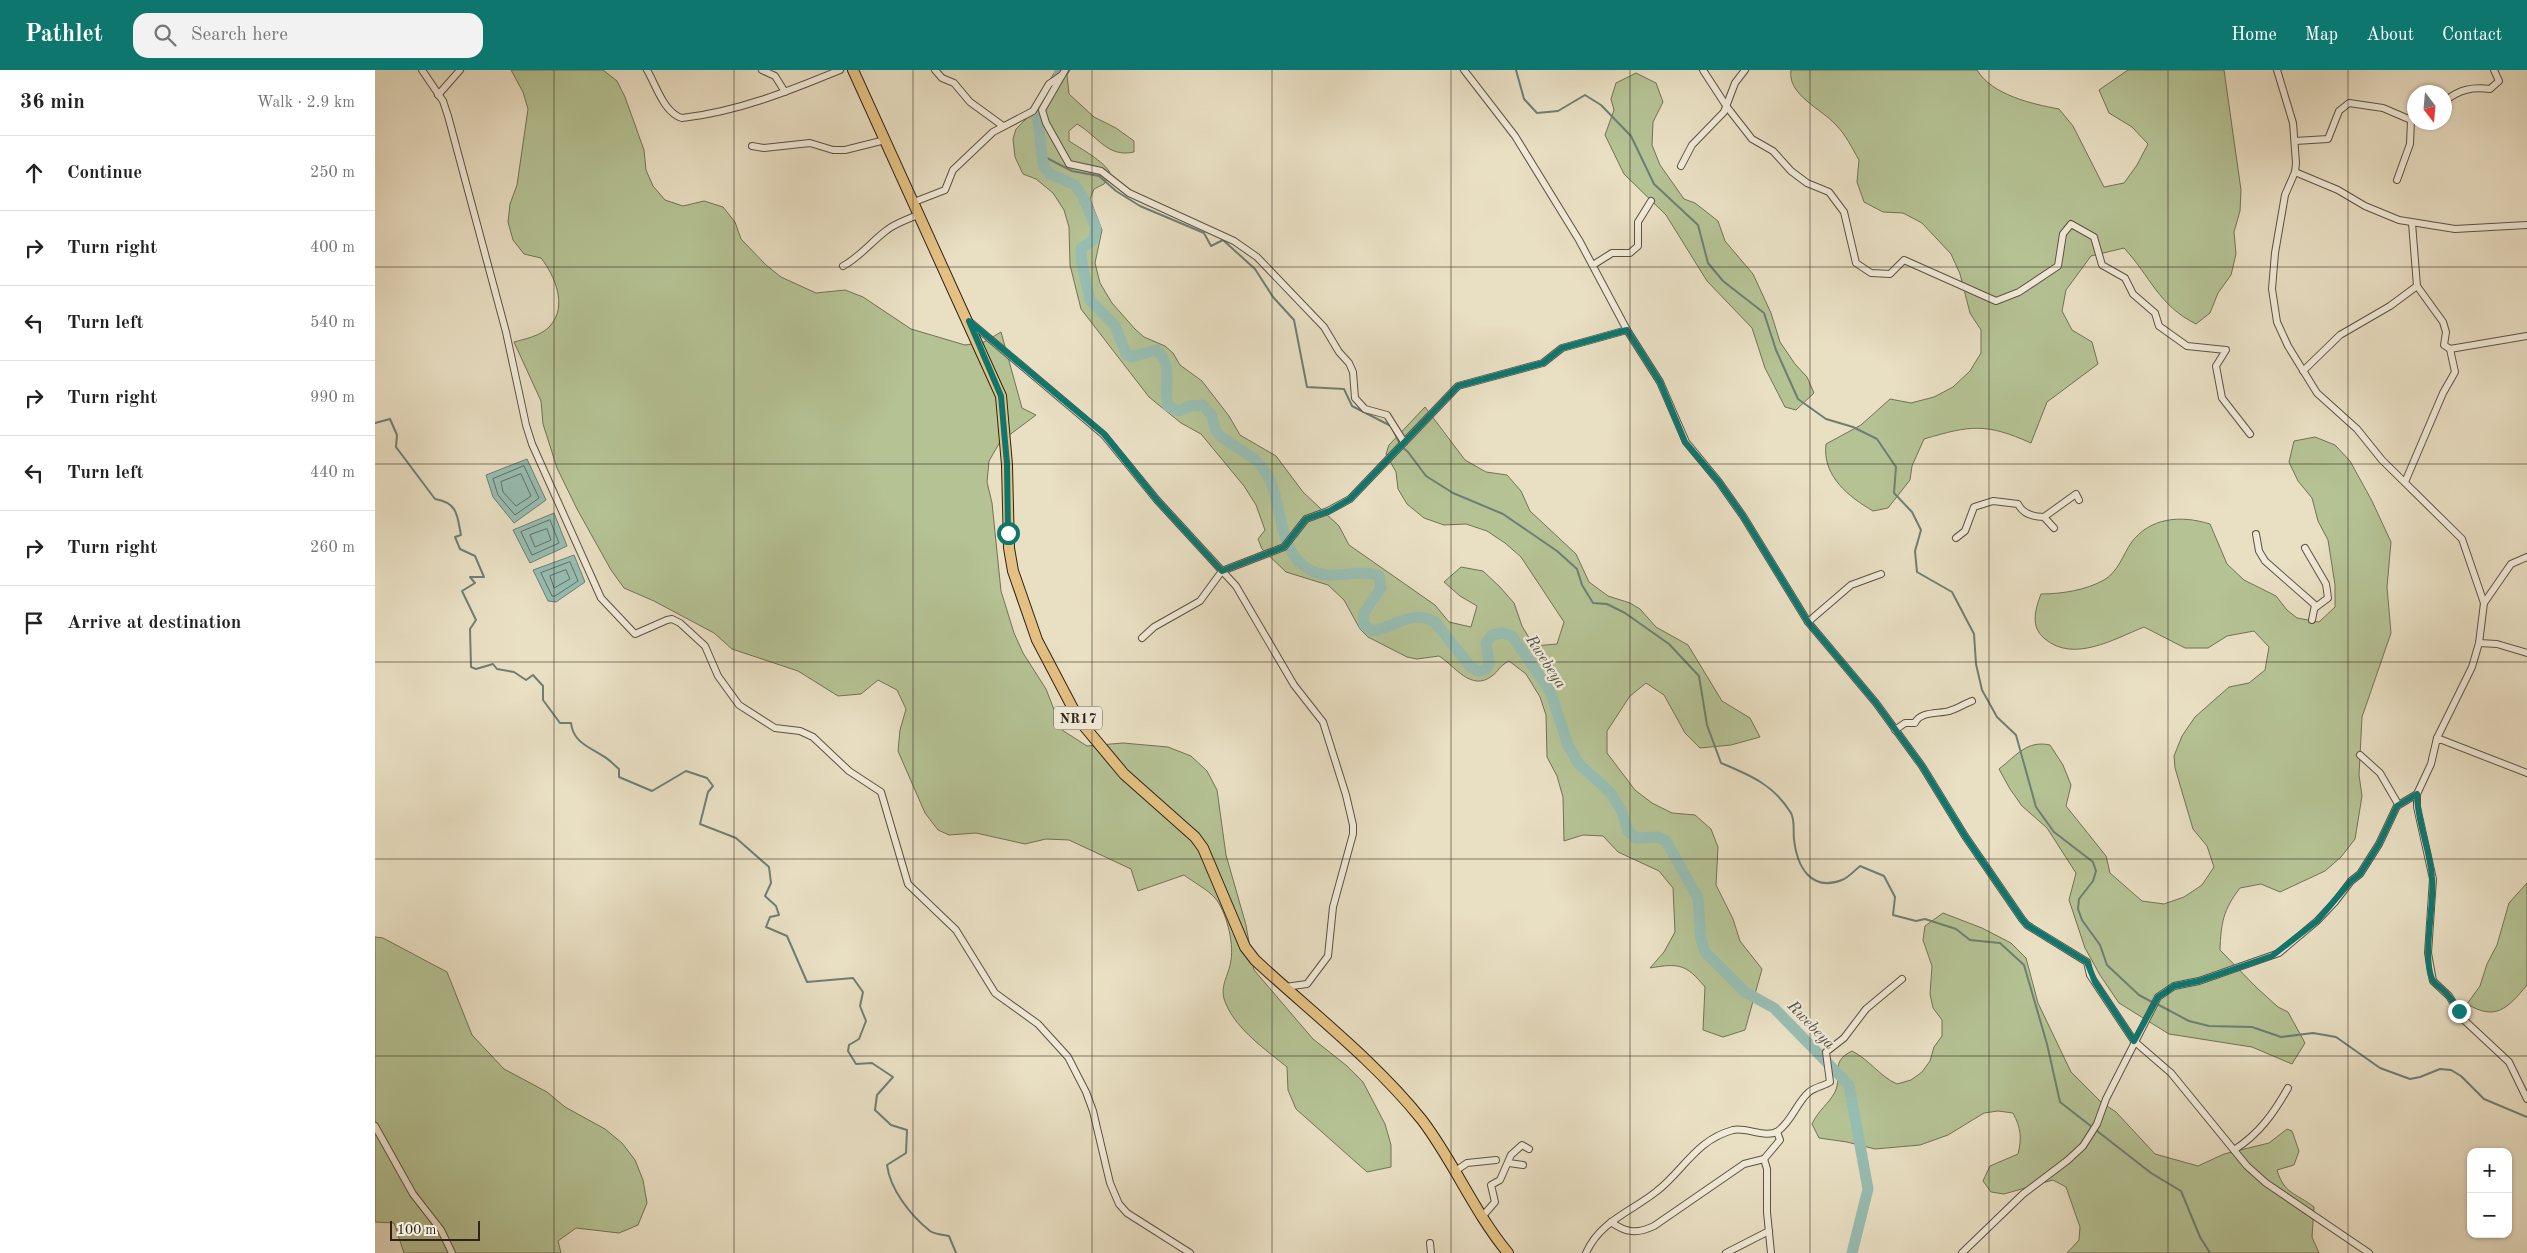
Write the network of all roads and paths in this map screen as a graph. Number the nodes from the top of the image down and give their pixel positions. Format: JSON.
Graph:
{"nodes":[{"id":1,"x":422,"y":70,"type":"edge"},
{"id":2,"x":460,"y":70,"type":"edge"},
{"id":3,"x":647,"y":70,"type":"edge"},
{"id":4,"x":762,"y":70,"type":"edge"},
{"id":5,"x":840,"y":70,"type":"edge"},
{"id":6,"x":853,"y":70,"type":"edge"},
{"id":7,"x":935,"y":70,"type":"edge"},
{"id":8,"x":1464,"y":70,"type":"edge"},
{"id":9,"x":1703,"y":70,"type":"edge"},
{"id":10,"x":1745,"y":70,"type":"edge"},
{"id":11,"x":2277,"y":70,"type":"edge"},
{"id":12,"x":2494,"y":70,"type":"edge"},
{"id":13,"x":1064,"y":72,"type":"edge"},
{"id":14,"x":785,"y":92,"type":"junction"},
{"id":15,"x":438,"y":95,"type":"junction"},
{"id":16,"x":2452,"y":95,"type":"edge"},
{"id":17,"x":1727,"y":107,"type":"junction"},
{"id":18,"x":2407,"y":116,"type":"edge"},
{"id":19,"x":1003,"y":126,"type":"junction"},
{"id":20,"x":2412,"y":130,"type":"edge"},
{"id":21,"x":885,"y":140,"type":"junction"},
{"id":22,"x":2295,"y":141,"type":"junction"},
{"id":23,"x":752,"y":146,"type":"dead end"},
{"id":24,"x":1681,"y":166,"type":"dead end"},
{"id":25,"x":2295,"y":172,"type":"junction"},
{"id":26,"x":2397,"y":180,"type":"dead end"},
{"id":27,"x":1651,"y":201,"type":"dead end"},
{"id":28,"x":914,"y":202,"type":"junction"},
{"id":29,"x":919,"y":214,"type":"junction"},
{"id":30,"x":2412,"y":223,"type":"junction"},
{"id":31,"x":2527,"y":225,"type":"edge"},
{"id":32,"x":1593,"y":265,"type":"junction"},
{"id":33,"x":843,"y":266,"type":"dead end"},
{"id":34,"x":2417,"y":286,"type":"junction"},
{"id":35,"x":969,"y":321,"type":"junction"},
{"id":36,"x":1627,"y":330,"type":"junction"},
{"id":37,"x":2527,"y":336,"type":"edge"},
{"id":38,"x":2450,"y":349,"type":"junction"},
{"id":39,"x":2303,"y":370,"type":"junction"},
{"id":40,"x":2250,"y":434,"type":"dead end"},
{"id":41,"x":1404,"y":442,"type":"junction"},
{"id":42,"x":2405,"y":482,"type":"junction"},
{"id":43,"x":2079,"y":500,"type":"dead end"},
{"id":44,"x":2044,"y":517,"type":"junction"},
{"id":45,"x":2054,"y":528,"type":"dead end"},
{"id":46,"x":2256,"y":534,"type":"dead end"},
{"id":47,"x":1956,"y":538,"type":"dead end"},
{"id":48,"x":2305,"y":548,"type":"dead end"},
{"id":49,"x":2527,"y":557,"type":"edge"},
{"id":50,"x":1222,"y":571,"type":"junction"},
{"id":51,"x":1881,"y":574,"type":"dead end"},
{"id":52,"x":2484,"y":603,"type":"junction"},
{"id":53,"x":2316,"y":607,"type":"junction"},
{"id":54,"x":2312,"y":620,"type":"dead end"},
{"id":55,"x":1808,"y":622,"type":"junction"},
{"id":56,"x":1143,"y":638,"type":"dead end"},
{"id":57,"x":2479,"y":643,"type":"junction"},
{"id":58,"x":2527,"y":653,"type":"edge"},
{"id":59,"x":1972,"y":701,"type":"dead end"},
{"id":60,"x":1895,"y":730,"type":"junction"},
{"id":61,"x":2437,"y":738,"type":"junction"},
{"id":62,"x":2360,"y":755,"type":"dead end"},
{"id":63,"x":2527,"y":773,"type":"edge"},
{"id":64,"x":2417,"y":794,"type":"junction"},
{"id":65,"x":2398,"y":804,"type":"junction"},
{"id":66,"x":1901,"y":979,"type":"dead end"},
{"id":67,"x":1285,"y":988,"type":"junction"},
{"id":68,"x":2134,"y":1041,"type":"junction"},
{"id":69,"x":2288,"y":1088,"type":"dead end"},
{"id":70,"x":2527,"y":1099,"type":"edge"},
{"id":71,"x":375,"y":1126,"type":"edge"},
{"id":72,"x":1777,"y":1132,"type":"junction"},
{"id":73,"x":1529,"y":1149,"type":"dead end"},
{"id":74,"x":2234,"y":1150,"type":"junction"},
{"id":75,"x":1496,"y":1160,"type":"dead end"},
{"id":76,"x":1763,"y":1160,"type":"junction"},
{"id":77,"x":1509,"y":1163,"type":"junction"},
{"id":78,"x":1523,"y":1165,"type":"dead end"},
{"id":79,"x":1454,"y":1172,"type":"junction"},
{"id":80,"x":1481,"y":1218,"type":"junction"},
{"id":81,"x":1611,"y":1222,"type":"junction"},
{"id":82,"x":1769,"y":1231,"type":"junction"},
{"id":83,"x":1431,"y":1242,"type":"dead end"},
{"id":84,"x":452,"y":1253,"type":"edge"},
{"id":85,"x":1190,"y":1253,"type":"edge"},
{"id":86,"x":1431,"y":1253,"type":"edge"},
{"id":87,"x":1508,"y":1253,"type":"edge"},
{"id":88,"x":1586,"y":1253,"type":"edge"},
{"id":89,"x":1726,"y":1253,"type":"edge"},
{"id":90,"x":1771,"y":1253,"type":"edge"},
{"id":91,"x":1962,"y":1253,"type":"edge"},
{"id":92,"x":2369,"y":1253,"type":"edge"}],
"edges":[{"from":1,"to":15,"type":"street"},
{"from":2,"to":15,"type":"street"},
{"from":3,"to":14,"type":"street"},
{"from":4,"to":14,"type":"street"},
{"from":5,"to":14,"type":"street"},
{"from":6,"to":21,"type":"main road","number":"NR17"},
{"from":7,"to":19,"type":"street"},
{"from":8,"to":32,"type":"street"},
{"from":9,"to":17,"type":"street"},
{"from":10,"to":17,"type":"street"},
{"from":11,"to":22,"type":"street"},
{"from":12,"to":16,"type":"street"},
{"from":13,"to":19,"type":"street"},
{"from":13,"to":41,"type":"street"},
{"from":15,"to":85,"type":"street"},
{"from":17,"to":24,"type":"street"},
{"from":17,"to":40,"type":"street"},
{"from":18,"to":22,"type":"street"},
{"from":19,"to":28,"type":"street"},
{"from":20,"to":26,"type":"street"},
{"from":21,"to":23,"type":"street"},
{"from":21,"to":28,"type":"main road","number":"NR17"},
{"from":22,"to":25,"type":"street"},
{"from":25,"to":30,"type":"street"},
{"from":25,"to":39,"type":"street"},
{"from":27,"to":32,"type":"street"},
{"from":28,"to":29,"type":"main road","number":"NR17"},
{"from":29,"to":33,"type":"street"},
{"from":29,"to":35,"type":"main road","number":"NR17"},
{"from":30,"to":31,"type":"street"},
{"from":30,"to":34,"type":"street"},
{"from":32,"to":36,"type":"street"},
{"from":34,"to":38,"type":"street"},
{"from":34,"to":39,"type":"street"},
{"from":35,"to":50,"type":"street"},
{"from":35,"to":67,"type":"main road","number":"NR17"},
{"from":36,"to":41,"type":"street"},
{"from":36,"to":55,"type":"street"},
{"from":37,"to":38,"type":"street"},
{"from":38,"to":42,"type":"street"},
{"from":39,"to":42,"type":"street"},
{"from":41,"to":50,"type":"street"},
{"from":42,"to":52,"type":"street"},
{"from":43,"to":44,"type":"street"},
{"from":44,"to":45,"type":"street"},
{"from":44,"to":47,"type":"street"},
{"from":46,"to":53,"type":"street"},
{"from":48,"to":53,"type":"street"},
{"from":49,"to":52,"type":"street"},
{"from":50,"to":56,"type":"street"},
{"from":50,"to":67,"type":"street"},
{"from":51,"to":55,"type":"street"},
{"from":52,"to":57,"type":"street"},
{"from":53,"to":54,"type":"street"},
{"from":55,"to":60,"type":"street"},
{"from":57,"to":58,"type":"street"},
{"from":57,"to":61,"type":"street"},
{"from":59,"to":60,"type":"street"},
{"from":60,"to":68,"type":"street"},
{"from":61,"to":63,"type":"street"},
{"from":61,"to":64,"type":"street"},
{"from":62,"to":65,"type":"street"},
{"from":64,"to":65,"type":"street"},
{"from":64,"to":70,"type":"street"},
{"from":65,"to":68,"type":"street"},
{"from":66,"to":72,"type":"street"},
{"from":67,"to":79,"type":"main road","number":"NR17"},
{"from":68,"to":74,"type":"street"},
{"from":68,"to":91,"type":"street"},
{"from":69,"to":74,"type":"street"},
{"from":71,"to":84,"type":"street"},
{"from":72,"to":76,"type":"street"},
{"from":72,"to":81,"type":"street"},
{"from":73,"to":77,"type":"street"},
{"from":74,"to":92,"type":"street"},
{"from":75,"to":79,"type":"street"},
{"from":76,"to":81,"type":"street"},
{"from":76,"to":82,"type":"street"},
{"from":77,"to":78,"type":"street"},
{"from":77,"to":80,"type":"street"},
{"from":79,"to":80,"type":"main road","number":"NR17"},
{"from":80,"to":87,"type":"main road","number":"NR17"},
{"from":81,"to":88,"type":"street"},
{"from":82,"to":89,"type":"street"},
{"from":82,"to":90,"type":"street"},
{"from":83,"to":86,"type":"street"}]}
